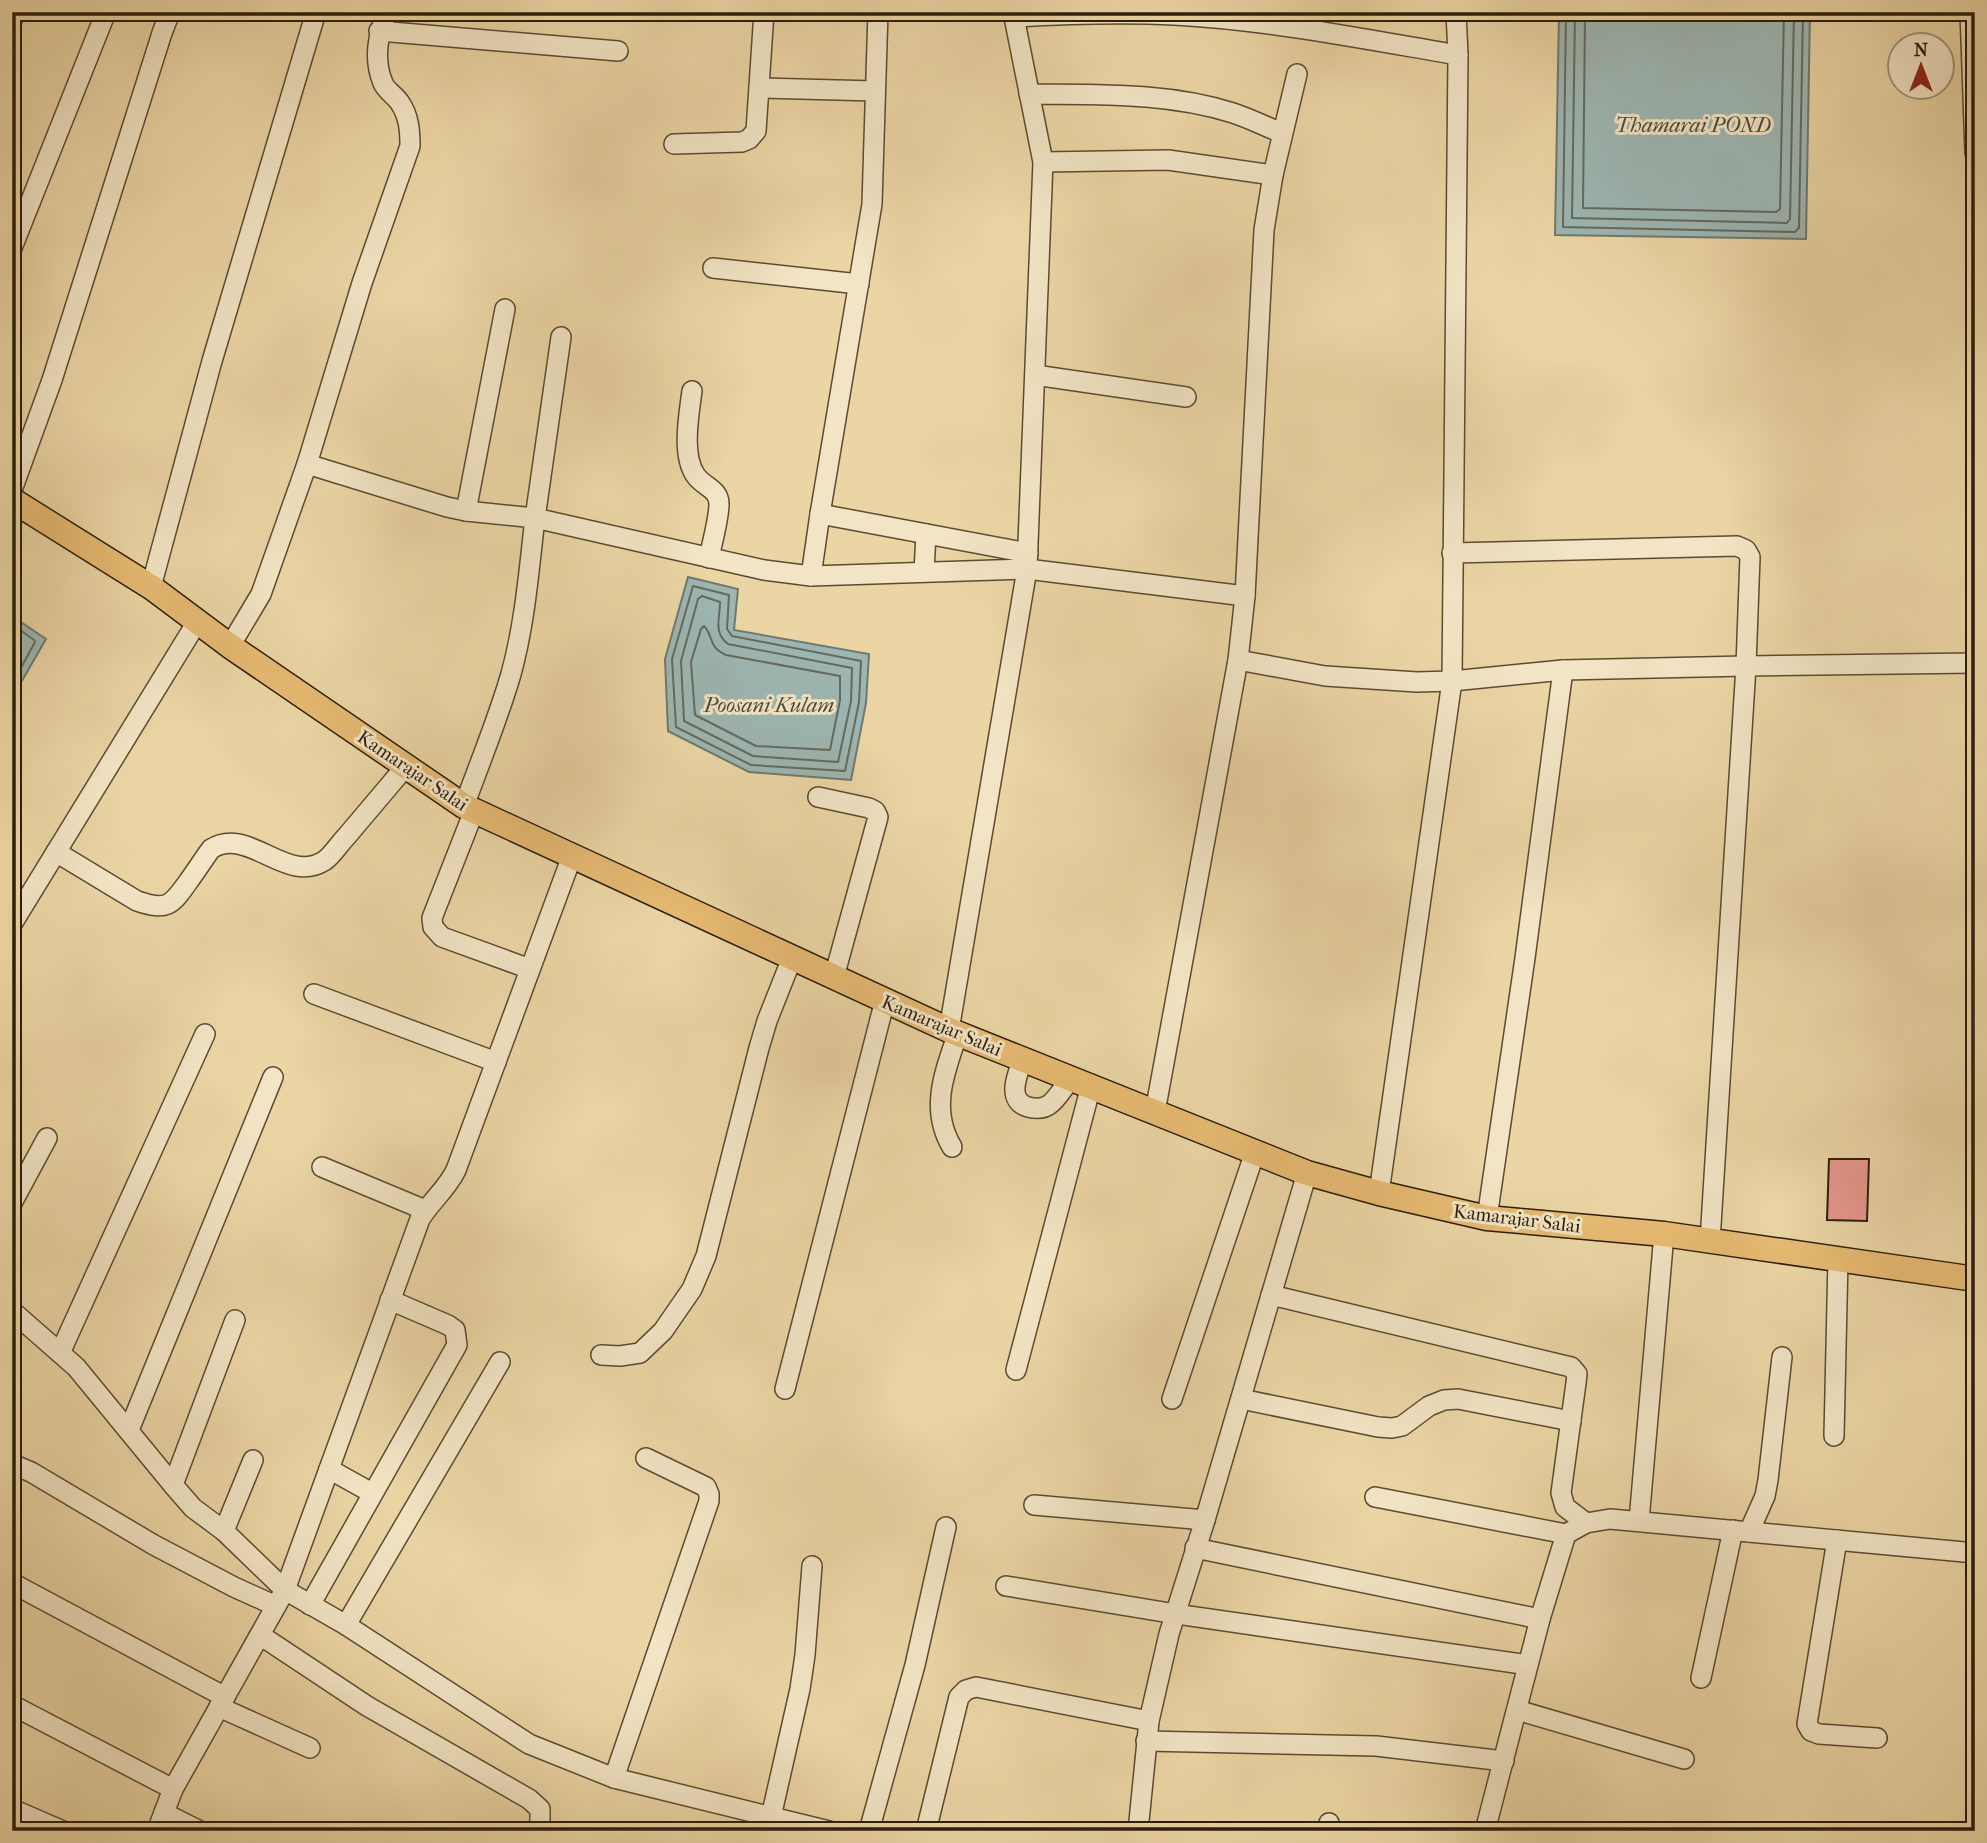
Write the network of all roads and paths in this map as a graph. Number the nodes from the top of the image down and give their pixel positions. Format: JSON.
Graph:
{"nodes":[{"id":1,"x":15,"y":12,"type":"edge"},
{"id":2,"x":106,"y":12,"type":"edge"},
{"id":3,"x":170,"y":12,"type":"edge"},
{"id":4,"x":316,"y":12,"type":"edge"},
{"id":5,"x":764,"y":12,"type":"edge"},
{"id":6,"x":878,"y":12,"type":"edge"},
{"id":7,"x":1456,"y":12,"type":"edge"},
{"id":8,"x":1970,"y":12,"type":"edge"},
{"id":9,"x":1013,"y":15,"type":"edge"},
{"id":10,"x":1282,"y":19,"type":"edge"},
{"id":11,"x":12,"y":20,"type":"edge"},
{"id":12,"x":383,"y":22,"type":"edge"},
{"id":13,"x":618,"y":51,"type":"dead end"},
{"id":14,"x":1458,"y":55,"type":"junction"},
{"id":15,"x":1297,"y":74,"type":"dead end"},
{"id":16,"x":759,"y":88,"type":"junction"},
{"id":17,"x":876,"y":91,"type":"junction"},
{"id":18,"x":1029,"y":94,"type":"junction"},
{"id":19,"x":1282,"y":133,"type":"junction"},
{"id":20,"x":674,"y":144,"type":"dead end"},
{"id":21,"x":1975,"y":152,"type":"edge"},
{"id":22,"x":1043,"y":162,"type":"junction"},
{"id":23,"x":1273,"y":175,"type":"junction"},
{"id":24,"x":12,"y":248,"type":"edge"},
{"id":25,"x":713,"y":268,"type":"dead end"},
{"id":26,"x":859,"y":284,"type":"junction"},
{"id":27,"x":505,"y":309,"type":"dead end"},
{"id":28,"x":561,"y":337,"type":"dead end"},
{"id":29,"x":1035,"y":375,"type":"junction"},
{"id":30,"x":692,"y":390,"type":"dead end"},
{"id":31,"x":1186,"y":397,"type":"dead end"},
{"id":32,"x":307,"y":464,"type":"junction"},
{"id":33,"x":12,"y":490,"type":"edge"},
{"id":34,"x":12,"y":500,"type":"edge"},
{"id":35,"x":466,"y":511,"type":"junction"},
{"id":36,"x":820,"y":514,"type":"junction"},
{"id":37,"x":535,"y":518,"type":"junction"},
{"id":38,"x":926,"y":534,"type":"junction"},
{"id":39,"x":1452,"y":553,"type":"junction"},
{"id":40,"x":709,"y":558,"type":"junction"},
{"id":41,"x":1027,"y":561,"type":"junction"},
{"id":42,"x":924,"y":572,"type":"junction"},
{"id":43,"x":811,"y":576,"type":"junction"},
{"id":44,"x":151,"y":587,"type":"junction"},
{"id":45,"x":1245,"y":596,"type":"junction"},
{"id":46,"x":197,"y":622,"type":"junction"},
{"id":47,"x":230,"y":646,"type":"junction"},
{"id":48,"x":1238,"y":660,"type":"junction"},
{"id":49,"x":1975,"y":663,"type":"edge"},
{"id":50,"x":1746,"y":666,"type":"junction"},
{"id":51,"x":1563,"y":670,"type":"junction"},
{"id":52,"x":1452,"y":681,"type":"junction"},
{"id":53,"x":406,"y":766,"type":"junction"},
{"id":54,"x":818,"y":797,"type":"dead end"},
{"id":55,"x":469,"y":809,"type":"junction"},
{"id":56,"x":57,"y":852,"type":"junction"},
{"id":57,"x":572,"y":856,"type":"junction"},
{"id":58,"x":12,"y":924,"type":"edge"},
{"id":59,"x":792,"y":958,"type":"junction"},
{"id":60,"x":530,"y":970,"type":"junction"},
{"id":61,"x":834,"y":977,"type":"junction"},
{"id":62,"x":314,"y":994,"type":"dead end"},
{"id":63,"x":885,"y":1000,"type":"junction"},
{"id":64,"x":954,"y":1032,"type":"junction"},
{"id":65,"x":205,"y":1034,"type":"dead end"},
{"id":66,"x":1023,"y":1059,"type":"junction"},
{"id":67,"x":496,"y":1062,"type":"junction"},
{"id":68,"x":273,"y":1077,"type":"dead end"},
{"id":69,"x":1081,"y":1083,"type":"junction"},
{"id":70,"x":1155,"y":1112,"type":"junction"},
{"id":71,"x":47,"y":1138,"type":"dead end"},
{"id":72,"x":952,"y":1147,"type":"dead end"},
{"id":73,"x":1255,"y":1152,"type":"junction"},
{"id":74,"x":322,"y":1167,"type":"dead end"},
{"id":75,"x":1307,"y":1173,"type":"junction"},
{"id":76,"x":1379,"y":1193,"type":"junction"},
{"id":77,"x":12,"y":1203,"type":"edge"},
{"id":78,"x":425,"y":1210,"type":"junction"},
{"id":79,"x":1487,"y":1218,"type":"junction"},
{"id":80,"x":1664,"y":1234,"type":"junction"},
{"id":81,"x":1710,"y":1241,"type":"junction"},
{"id":82,"x":1838,"y":1259,"type":"junction"},
{"id":83,"x":1975,"y":1279,"type":"edge"},
{"id":84,"x":1271,"y":1295,"type":"junction"},
{"id":85,"x":390,"y":1300,"type":"junction"},
{"id":86,"x":12,"y":1311,"type":"edge"},
{"id":87,"x":234,"y":1320,"type":"dead end"},
{"id":88,"x":60,"y":1353,"type":"junction"},
{"id":89,"x":601,"y":1355,"type":"dead end"},
{"id":90,"x":1782,"y":1357,"type":"dead end"},
{"id":91,"x":500,"y":1362,"type":"dead end"},
{"id":92,"x":1016,"y":1370,"type":"dead end"},
{"id":93,"x":785,"y":1389,"type":"dead end"},
{"id":94,"x":1172,"y":1399,"type":"dead end"},
{"id":95,"x":1241,"y":1399,"type":"junction"},
{"id":96,"x":1571,"y":1421,"type":"junction"},
{"id":97,"x":129,"y":1430,"type":"junction"},
{"id":98,"x":1834,"y":1436,"type":"dead end"},
{"id":99,"x":646,"y":1458,"type":"dead end"},
{"id":100,"x":253,"y":1460,"type":"dead end"},
{"id":101,"x":12,"y":1464,"type":"edge"},
{"id":102,"x":329,"y":1469,"type":"junction"},
{"id":103,"x":173,"y":1485,"type":"junction"},
{"id":104,"x":372,"y":1493,"type":"junction"},
{"id":105,"x":1375,"y":1497,"type":"dead end"},
{"id":106,"x":1034,"y":1505,"type":"dead end"},
{"id":107,"x":1205,"y":1520,"type":"junction"},
{"id":108,"x":1639,"y":1521,"type":"junction"},
{"id":109,"x":1586,"y":1523,"type":"junction"},
{"id":110,"x":946,"y":1528,"type":"dead end"},
{"id":111,"x":224,"y":1531,"type":"junction"},
{"id":112,"x":1741,"y":1531,"type":"junction"},
{"id":113,"x":1566,"y":1534,"type":"junction"},
{"id":114,"x":1837,"y":1540,"type":"junction"},
{"id":115,"x":1195,"y":1548,"type":"junction"},
{"id":116,"x":1975,"y":1553,"type":"edge"},
{"id":117,"x":811,"y":1566,"type":"dead end"},
{"id":118,"x":12,"y":1583,"type":"edge"},
{"id":119,"x":1006,"y":1586,"type":"dead end"},
{"id":120,"x":281,"y":1598,"type":"junction"},
{"id":121,"x":310,"y":1605,"type":"junction"},
{"id":122,"x":1176,"y":1614,"type":"junction"},
{"id":123,"x":1540,"y":1619,"type":"junction"},
{"id":124,"x":346,"y":1625,"type":"junction"},
{"id":125,"x":260,"y":1635,"type":"junction"},
{"id":126,"x":1528,"y":1665,"type":"junction"},
{"id":127,"x":1701,"y":1678,"type":"dead end"},
{"id":128,"x":222,"y":1702,"type":"junction"},
{"id":129,"x":12,"y":1705,"type":"edge"},
{"id":130,"x":1517,"y":1710,"type":"junction"},
{"id":131,"x":1149,"y":1721,"type":"junction"},
{"id":132,"x":1877,"y":1738,"type":"dead end"},
{"id":133,"x":1146,"y":1741,"type":"junction"},
{"id":134,"x":310,"y":1748,"type":"dead end"},
{"id":135,"x":1684,"y":1759,"type":"dead end"},
{"id":136,"x":1504,"y":1761,"type":"junction"},
{"id":137,"x":614,"y":1777,"type":"junction"},
{"id":138,"x":173,"y":1789,"type":"junction"},
{"id":139,"x":12,"y":1809,"type":"edge"},
{"id":140,"x":763,"y":1821,"type":"edge"},
{"id":141,"x":160,"y":1822,"type":"edge"},
{"id":142,"x":62,"y":1831,"type":"edge"},
{"id":143,"x":200,"y":1831,"type":"edge"},
{"id":144,"x":536,"y":1831,"type":"edge"},
{"id":145,"x":828,"y":1831,"type":"edge"},
{"id":146,"x":869,"y":1831,"type":"edge"},
{"id":147,"x":926,"y":1831,"type":"edge"},
{"id":148,"x":1139,"y":1831,"type":"edge"},
{"id":149,"x":1485,"y":1831,"type":"edge"}],
"edges":[{"from":1,"to":11,"type":"street"},
{"from":2,"to":24,"type":"street"},
{"from":3,"to":33,"type":"street"},
{"from":4,"to":44,"type":"street"},
{"from":5,"to":16,"type":"street"},
{"from":6,"to":17,"type":"street"},
{"from":7,"to":14,"type":"street"},
{"from":8,"to":21,"type":"street"},
{"from":9,"to":10,"type":"street"},
{"from":9,"to":18,"type":"street"},
{"from":10,"to":14,"type":"street"},
{"from":12,"to":13,"type":"street"},
{"from":12,"to":32,"type":"street"},
{"from":14,"to":39,"type":"street"},
{"from":15,"to":19,"type":"street"},
{"from":16,"to":17,"type":"street"},
{"from":16,"to":20,"type":"street"},
{"from":17,"to":26,"type":"street"},
{"from":18,"to":19,"type":"street"},
{"from":18,"to":22,"type":"street"},
{"from":19,"to":23,"type":"street"},
{"from":22,"to":23,"type":"street"},
{"from":22,"to":29,"type":"street"},
{"from":23,"to":45,"type":"street"},
{"from":25,"to":26,"type":"street"},
{"from":26,"to":36,"type":"street"},
{"from":27,"to":35,"type":"street"},
{"from":28,"to":37,"type":"street"},
{"from":29,"to":31,"type":"street"},
{"from":29,"to":41,"type":"street"},
{"from":30,"to":40,"type":"street"},
{"from":32,"to":35,"type":"street"},
{"from":32,"to":47,"type":"street"},
{"from":34,"to":44,"type":"main road","name":"Kamarajar Salai"},
{"from":35,"to":37,"type":"street"},
{"from":36,"to":38,"type":"street"},
{"from":36,"to":43,"type":"street"},
{"from":37,"to":40,"type":"street"},
{"from":37,"to":55,"type":"street"},
{"from":38,"to":41,"type":"street"},
{"from":38,"to":42,"type":"street"},
{"from":39,"to":50,"type":"street"},
{"from":39,"to":52,"type":"street"},
{"from":40,"to":43,"type":"street"},
{"from":41,"to":42,"type":"street"},
{"from":41,"to":45,"type":"street"},
{"from":41,"to":64,"type":"street"},
{"from":42,"to":43,"type":"street"},
{"from":44,"to":46,"type":"main road","name":"Kamarajar Salai"},
{"from":45,"to":48,"type":"street"},
{"from":46,"to":47,"type":"main road","name":"Kamarajar Salai"},
{"from":46,"to":56,"type":"street"},
{"from":47,"to":53,"type":"main road","name":"Kamarajar Salai"},
{"from":48,"to":52,"type":"street"},
{"from":48,"to":70,"type":"street"},
{"from":49,"to":50,"type":"street"},
{"from":50,"to":51,"type":"street"},
{"from":50,"to":81,"type":"street"},
{"from":51,"to":52,"type":"street"},
{"from":51,"to":79,"type":"street"},
{"from":52,"to":76,"type":"street"},
{"from":53,"to":55,"type":"main road","name":"Kamarajar Salai"},
{"from":53,"to":56,"type":"street"},
{"from":54,"to":61,"type":"street"},
{"from":55,"to":57,"type":"main road","name":"Kamarajar Salai"},
{"from":55,"to":60,"type":"street"},
{"from":56,"to":58,"type":"street"},
{"from":57,"to":59,"type":"main road","name":"Kamarajar Salai"},
{"from":57,"to":60,"type":"street"},
{"from":59,"to":61,"type":"main road","name":"Kamarajar Salai"},
{"from":59,"to":89,"type":"street"},
{"from":60,"to":67,"type":"street"},
{"from":61,"to":63,"type":"main road","name":"Kamarajar Salai"},
{"from":62,"to":67,"type":"street"},
{"from":63,"to":64,"type":"main road","name":"Kamarajar Salai"},
{"from":63,"to":93,"type":"street"},
{"from":64,"to":66,"type":"main road","name":"Kamarajar Salai"},
{"from":64,"to":72,"type":"street"},
{"from":65,"to":88,"type":"street"},
{"from":66,"to":69,"type":"main road","name":"Kamarajar Salai"},
{"from":66,"to":69,"type":"street"},
{"from":67,"to":78,"type":"street"},
{"from":68,"to":97,"type":"street"},
{"from":69,"to":70,"type":"main road","name":"Kamarajar Salai"},
{"from":69,"to":92,"type":"street"},
{"from":70,"to":73,"type":"main road","name":"Kamarajar Salai"},
{"from":71,"to":77,"type":"street"},
{"from":73,"to":75,"type":"main road","name":"Kamarajar Salai"},
{"from":73,"to":94,"type":"street"},
{"from":74,"to":78,"type":"street"},
{"from":75,"to":76,"type":"main road","name":"Kamarajar Salai"},
{"from":75,"to":84,"type":"street"},
{"from":76,"to":79,"type":"main road","name":"Kamarajar Salai"},
{"from":78,"to":85,"type":"street"},
{"from":79,"to":80,"type":"main road","name":"Kamarajar Salai"},
{"from":80,"to":81,"type":"main road","name":"Kamarajar Salai"},
{"from":80,"to":108,"type":"street"},
{"from":81,"to":82,"type":"main road","name":"Kamarajar Salai"},
{"from":82,"to":83,"type":"main road","name":"Kamarajar Salai"},
{"from":82,"to":98,"type":"street"},
{"from":84,"to":95,"type":"street"},
{"from":84,"to":96,"type":"street"},
{"from":85,"to":102,"type":"street"},
{"from":85,"to":104,"type":"street"},
{"from":86,"to":88,"type":"street"},
{"from":87,"to":103,"type":"street"},
{"from":88,"to":97,"type":"street"},
{"from":90,"to":112,"type":"street"},
{"from":91,"to":124,"type":"street"},
{"from":95,"to":96,"type":"street"},
{"from":95,"to":107,"type":"street"},
{"from":96,"to":109,"type":"street"},
{"from":97,"to":103,"type":"street"},
{"from":99,"to":137,"type":"street"},
{"from":100,"to":111,"type":"street"},
{"from":101,"to":120,"type":"street"},
{"from":102,"to":104,"type":"street"},
{"from":102,"to":120,"type":"street"},
{"from":103,"to":111,"type":"street"},
{"from":104,"to":121,"type":"street"},
{"from":105,"to":113,"type":"street"},
{"from":106,"to":107,"type":"street"},
{"from":107,"to":115,"type":"street"},
{"from":108,"to":109,"type":"street"},
{"from":108,"to":112,"type":"street"},
{"from":109,"to":113,"type":"street"},
{"from":110,"to":146,"type":"street"},
{"from":111,"to":120,"type":"street"},
{"from":112,"to":114,"type":"street"},
{"from":112,"to":127,"type":"street"},
{"from":113,"to":123,"type":"street"},
{"from":114,"to":116,"type":"street"},
{"from":114,"to":132,"type":"street"},
{"from":115,"to":122,"type":"street"},
{"from":115,"to":123,"type":"street"},
{"from":117,"to":140,"type":"street"},
{"from":118,"to":128,"type":"street"},
{"from":119,"to":122,"type":"street"},
{"from":120,"to":121,"type":"street"},
{"from":120,"to":125,"type":"street"},
{"from":121,"to":124,"type":"street"},
{"from":122,"to":126,"type":"street"},
{"from":122,"to":131,"type":"street"},
{"from":123,"to":126,"type":"street"},
{"from":124,"to":137,"type":"street"},
{"from":125,"to":128,"type":"street"},
{"from":125,"to":144,"type":"street"},
{"from":126,"to":130,"type":"street"},
{"from":128,"to":134,"type":"street"},
{"from":128,"to":138,"type":"street"},
{"from":129,"to":138,"type":"street"},
{"from":130,"to":135,"type":"street"},
{"from":130,"to":136,"type":"street"},
{"from":131,"to":133,"type":"street"},
{"from":131,"to":147,"type":"street"},
{"from":133,"to":136,"type":"street"},
{"from":133,"to":148,"type":"street"},
{"from":136,"to":149,"type":"street"},
{"from":137,"to":140,"type":"street"},
{"from":138,"to":141,"type":"street"},
{"from":139,"to":142,"type":"street"},
{"from":140,"to":145,"type":"street"},
{"from":141,"to":143,"type":"street"}]}
